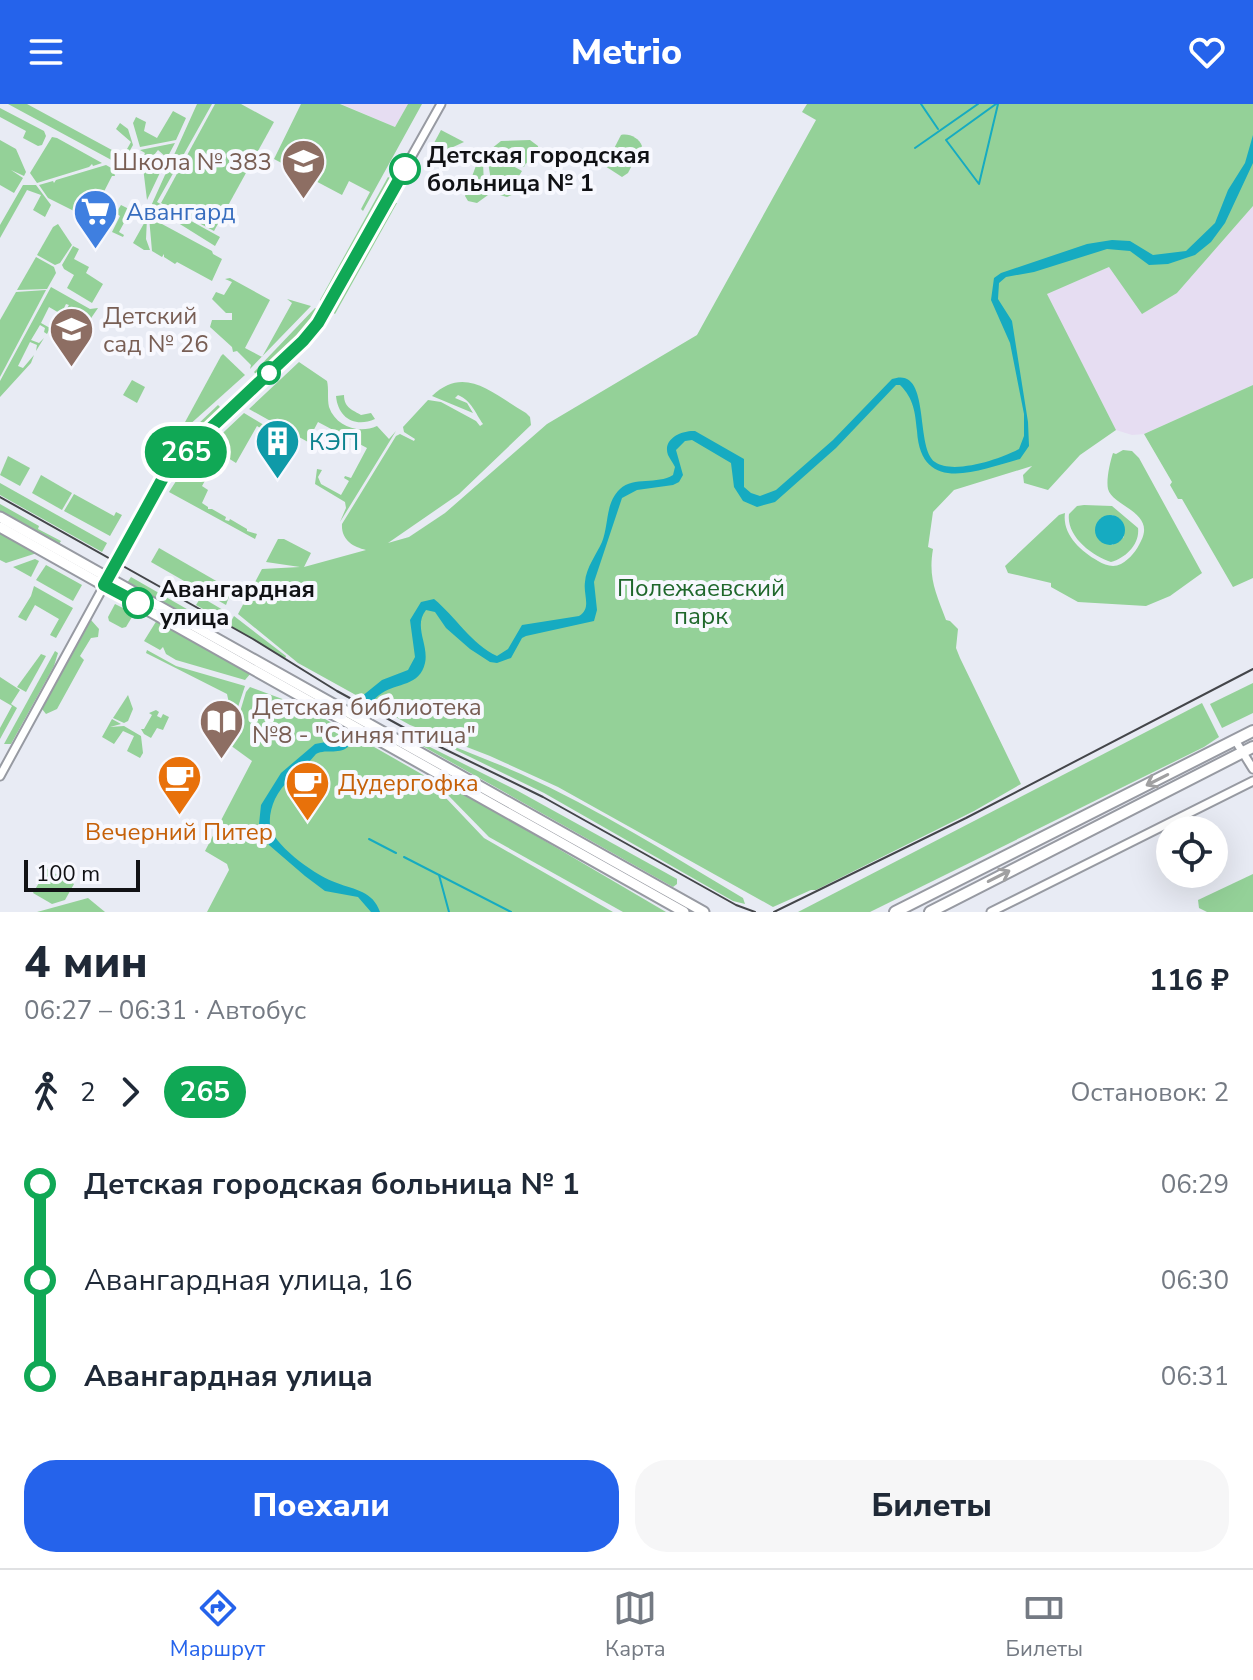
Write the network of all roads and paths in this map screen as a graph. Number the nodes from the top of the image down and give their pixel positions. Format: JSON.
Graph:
{"nodes":[{"id":1,"x":441,"y":104,"type":"edge"},
{"id":2,"x":0,"y":517,"type":"edge"},
{"id":3,"x":0,"y":527,"type":"edge"},
{"id":4,"x":106,"y":581,"type":"junction"},
{"id":5,"x":373,"y":731,"type":"junction"},
{"id":6,"x":1253,"y":731,"type":"edge"},
{"id":7,"x":1235,"y":740,"type":"junction"},
{"id":8,"x":1253,"y":747,"type":"edge"},
{"id":9,"x":1241,"y":753,"type":"junction"},
{"id":10,"x":1253,"y":769,"type":"edge"},
{"id":11,"x":0,"y":776,"type":"edge"},
{"id":12,"x":1253,"y":781,"type":"edge"},
{"id":13,"x":684,"y":912,"type":"edge"},
{"id":14,"x":704,"y":912,"type":"edge"},
{"id":15,"x":895,"y":912,"type":"edge"},
{"id":16,"x":932,"y":912,"type":"edge"},
{"id":17,"x":991,"y":912,"type":"edge"}],
"edges":[{"from":1,"to":4,"type":"street"},
{"from":2,"to":4,"type":"main road"},
{"from":3,"to":4,"type":"main road"},
{"from":4,"to":5,"type":"main road"},
{"from":4,"to":11,"type":"street"},
{"from":5,"to":13,"type":"main road"},
{"from":5,"to":14,"type":"main road"},
{"from":6,"to":7,"type":"main road"},
{"from":7,"to":9,"type":"street"},
{"from":7,"to":15,"type":"main road","one_way":true},
{"from":8,"to":9,"type":"main road"},
{"from":9,"to":10,"type":"street"},
{"from":16,"to":9,"type":"main road","one_way":true},
{"from":12,"to":17,"type":"street"}]}
